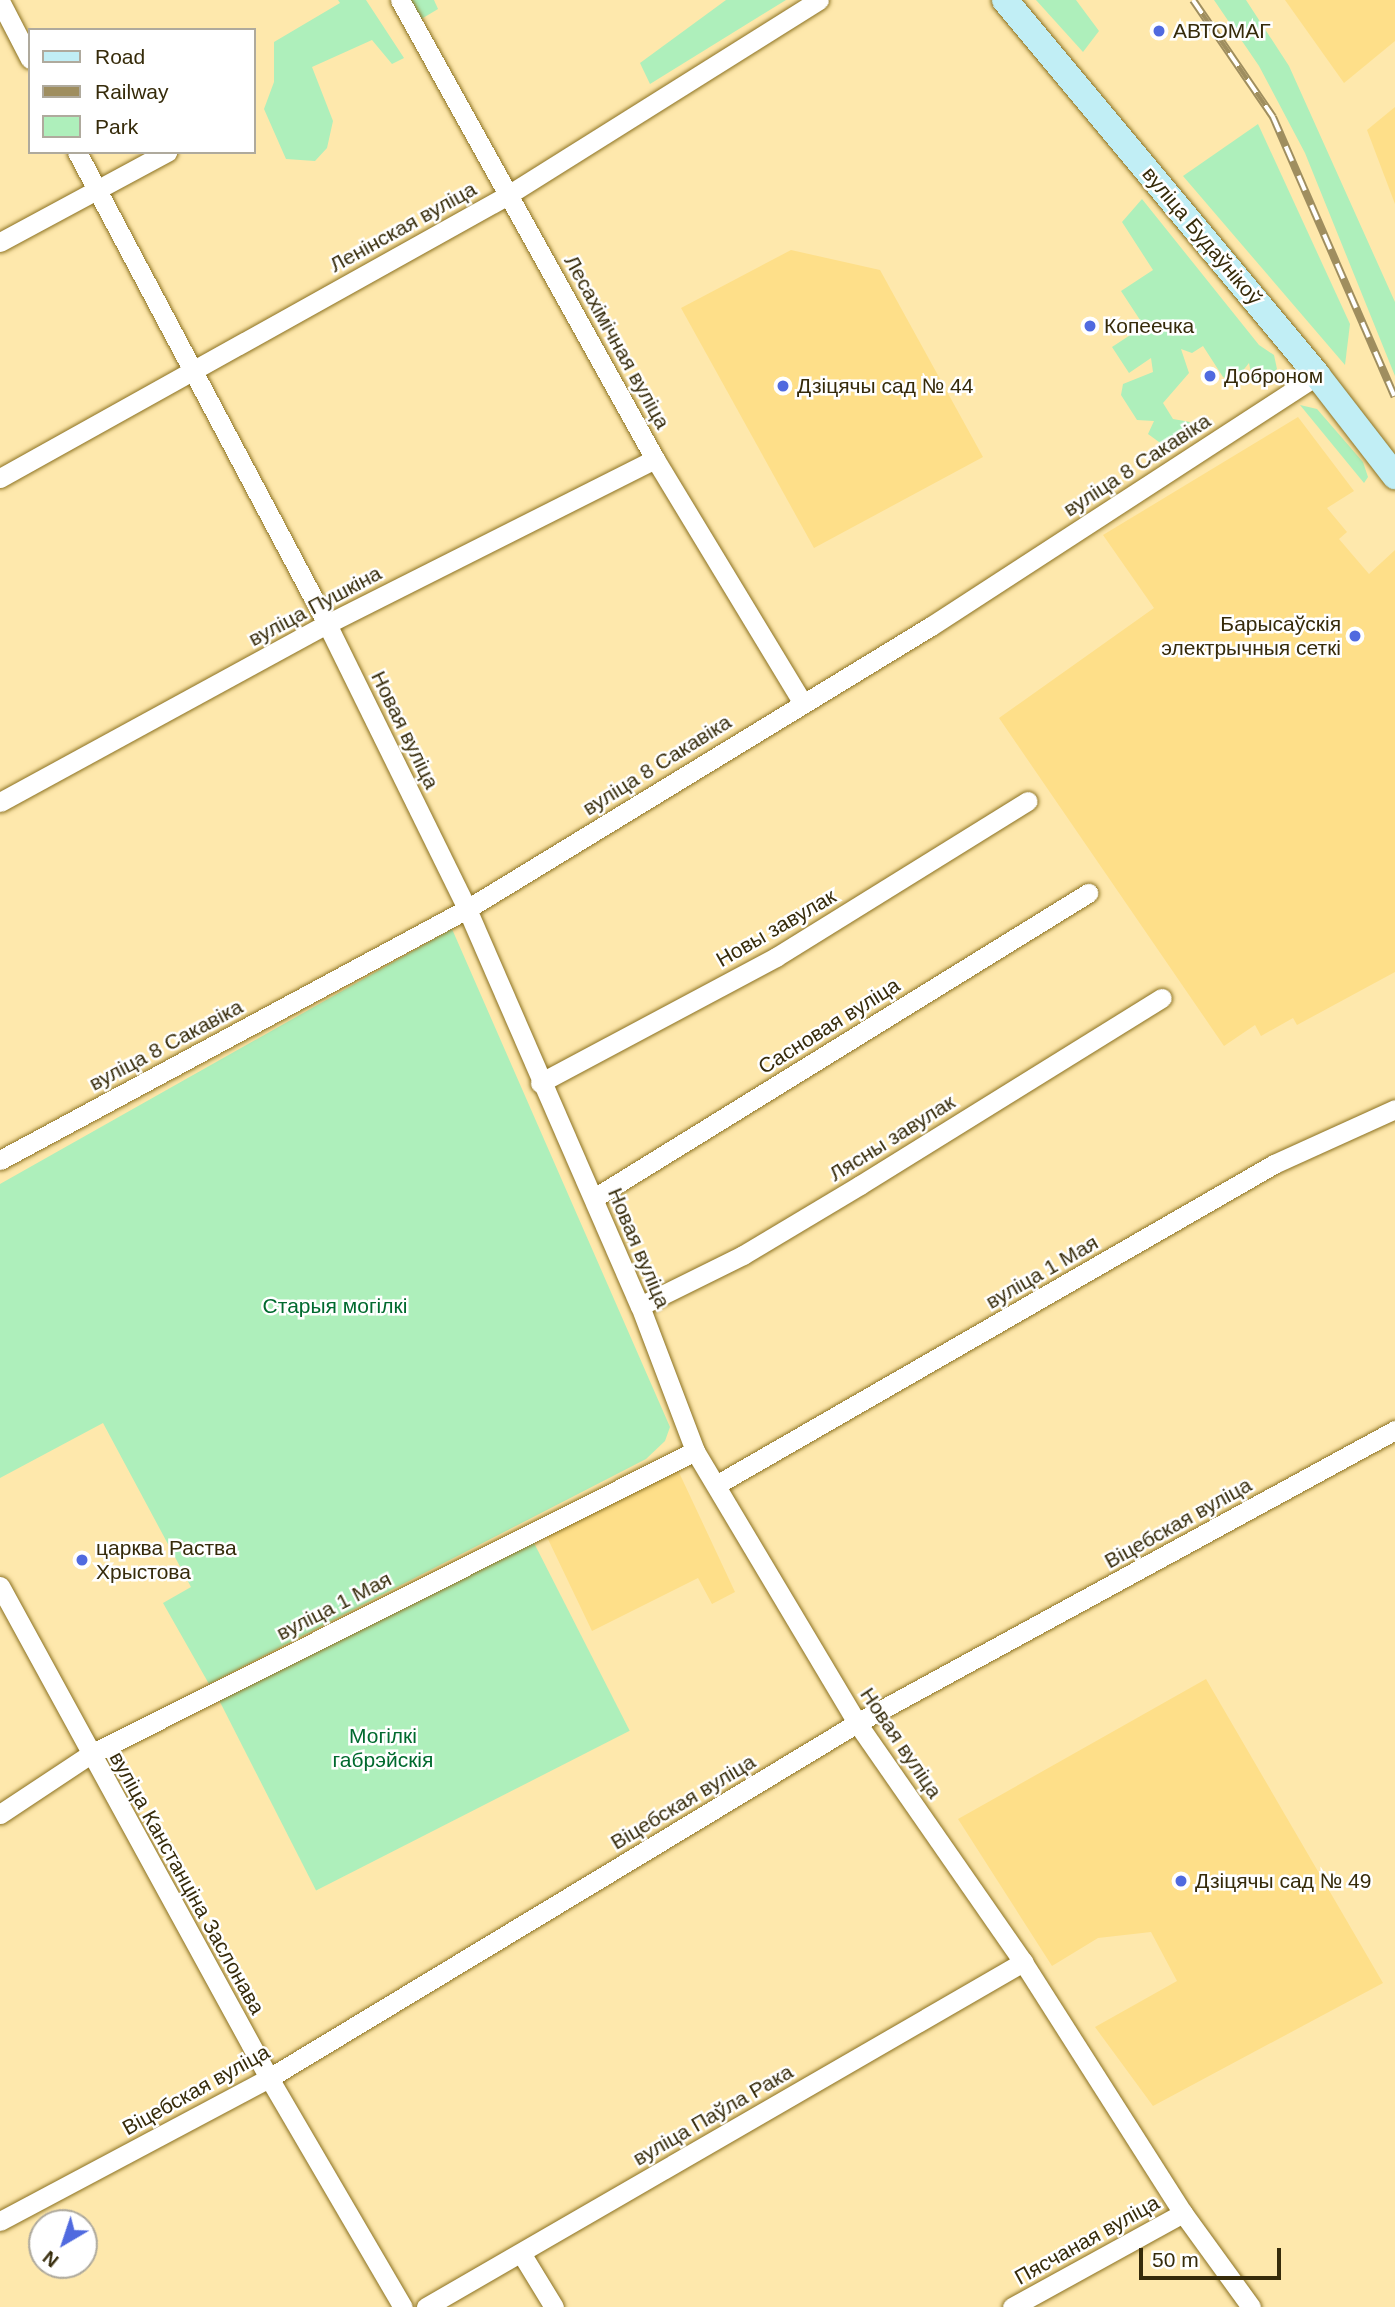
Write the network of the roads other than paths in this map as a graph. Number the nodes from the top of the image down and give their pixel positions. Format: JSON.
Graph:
{"nodes":[{"id":1,"x":400,"y":0,"type":"edge"},
{"id":2,"x":819,"y":0,"type":"edge"},
{"id":3,"x":1005,"y":0,"type":"edge"},
{"id":4,"x":0,"y":1,"type":"edge"},
{"id":5,"x":28,"y":56,"type":"edge"},
{"id":6,"x":78,"y":154,"type":"edge"},
{"id":7,"x":163,"y":154,"type":"edge"},
{"id":8,"x":97,"y":191,"type":"junction"},
{"id":9,"x":508,"y":195,"type":"junction"},
{"id":10,"x":0,"y":242,"type":"edge"},
{"id":11,"x":190,"y":373,"type":"junction"},
{"id":12,"x":1317,"y":375,"type":"junction"},
{"id":13,"x":655,"y":459,"type":"junction"},
{"id":14,"x":1395,"y":476,"type":"edge"},
{"id":15,"x":0,"y":478,"type":"edge"},
{"id":16,"x":327,"y":624,"type":"junction"},
{"id":17,"x":802,"y":702,"type":"junction"},
{"id":18,"x":0,"y":802,"type":"edge"},
{"id":19,"x":1028,"y":802,"type":"dead end"},
{"id":20,"x":1088,"y":893,"type":"dead end"},
{"id":21,"x":467,"y":909,"type":"junction"},
{"id":22,"x":1162,"y":998,"type":"dead end"},
{"id":23,"x":540,"y":1083,"type":"junction"},
{"id":24,"x":1395,"y":1109,"type":"edge"},
{"id":25,"x":0,"y":1160,"type":"edge"},
{"id":26,"x":594,"y":1198,"type":"junction"},
{"id":27,"x":640,"y":1306,"type":"junction"},
{"id":28,"x":1395,"y":1430,"type":"edge"},
{"id":29,"x":695,"y":1451,"type":"junction"},
{"id":30,"x":716,"y":1485,"type":"junction"},
{"id":31,"x":0,"y":1586,"type":"edge"},
{"id":32,"x":858,"y":1723,"type":"junction"},
{"id":33,"x":89,"y":1755,"type":"junction"},
{"id":34,"x":0,"y":1814,"type":"edge"},
{"id":35,"x":1023,"y":1962,"type":"junction"},
{"id":36,"x":269,"y":2078,"type":"junction"},
{"id":37,"x":1183,"y":2213,"type":"junction"},
{"id":38,"x":0,"y":2221,"type":"edge"},
{"id":39,"x":521,"y":2253,"type":"junction"},
{"id":40,"x":403,"y":2307,"type":"edge"},
{"id":41,"x":426,"y":2307,"type":"edge"},
{"id":42,"x":554,"y":2307,"type":"edge"},
{"id":43,"x":1012,"y":2307,"type":"edge"},
{"id":44,"x":1251,"y":2307,"type":"edge"}],
"edges":[{"from":1,"to":9,"type":"street","name":"Лесахімічная вуліца"},
{"from":2,"to":9,"type":"street","name":"Ленінская вуліца"},
{"from":3,"to":12,"type":"main road","name":"вуліца Будаўнікоў"},
{"from":4,"to":5,"type":"street"},
{"from":6,"to":8,"type":"street","name":"Новая вуліца"},
{"from":7,"to":8,"type":"street"},
{"from":8,"to":10,"type":"street"},
{"from":8,"to":11,"type":"street","name":"Новая вуліца"},
{"from":9,"to":11,"type":"street","name":"Ленінская вуліца"},
{"from":9,"to":13,"type":"street","name":"Лесахімічная вуліца"},
{"from":11,"to":15,"type":"street","name":"Ленінская вуліца"},
{"from":11,"to":16,"type":"street","name":"Новая вуліца"},
{"from":12,"to":14,"type":"main road","name":"вуліца Будаўнікоў"},
{"from":12,"to":17,"type":"street","name":"вуліца 8 Сакавіка"},
{"from":13,"to":16,"type":"street","name":"вуліца Пушкіна"},
{"from":13,"to":17,"type":"street","name":"Лесахімічная вуліца"},
{"from":16,"to":18,"type":"street","name":"вуліца Пушкіна"},
{"from":16,"to":21,"type":"street","name":"Новая вуліца"},
{"from":17,"to":21,"type":"street","name":"вуліца 8 Сакавіка"},
{"from":19,"to":23,"type":"street","name":"Новы завулак"},
{"from":20,"to":26,"type":"street","name":"Сасновая вуліца"},
{"from":21,"to":23,"type":"street","name":"Новая вуліца"},
{"from":21,"to":25,"type":"street","name":"вуліца 8 Сакавіка"},
{"from":22,"to":27,"type":"street","name":"Лясны завулак"},
{"from":23,"to":26,"type":"street","name":"Новая вуліца"},
{"from":24,"to":30,"type":"street","name":"вуліца 1 Мая"},
{"from":26,"to":27,"type":"street","name":"Новая вуліца"},
{"from":27,"to":29,"type":"street","name":"Новая вуліца"},
{"from":28,"to":32,"type":"street","name":"Віцебская вуліца"},
{"from":29,"to":30,"type":"street","name":"Новая вуліца"},
{"from":29,"to":33,"type":"street","name":"вуліца 1 Мая"},
{"from":30,"to":32,"type":"street","name":"Новая вуліца"},
{"from":31,"to":33,"type":"street","name":"вуліца Канстанціна Заслонава"},
{"from":32,"to":35,"type":"street","name":"Новая вуліца"},
{"from":32,"to":36,"type":"street","name":"Віцебская вуліца"},
{"from":33,"to":34,"type":"street","name":"вуліца 1 Мая"},
{"from":33,"to":36,"type":"street","name":"вуліца Канстанціна Заслонава"},
{"from":35,"to":37,"type":"street","name":"Новая вуліца"},
{"from":35,"to":39,"type":"street","name":"вуліца Паўла Рака"},
{"from":36,"to":38,"type":"street","name":"Віцебская вуліца"},
{"from":36,"to":40,"type":"street","name":"вуліца Канстанціна Заслонава"},
{"from":37,"to":43,"type":"street","name":"Пясчаная вуліца"},
{"from":37,"to":44,"type":"street","name":"Новая вуліца"},
{"from":39,"to":41,"type":"street","name":"вуліца Паўла Рака"},
{"from":39,"to":42,"type":"street"}]}
